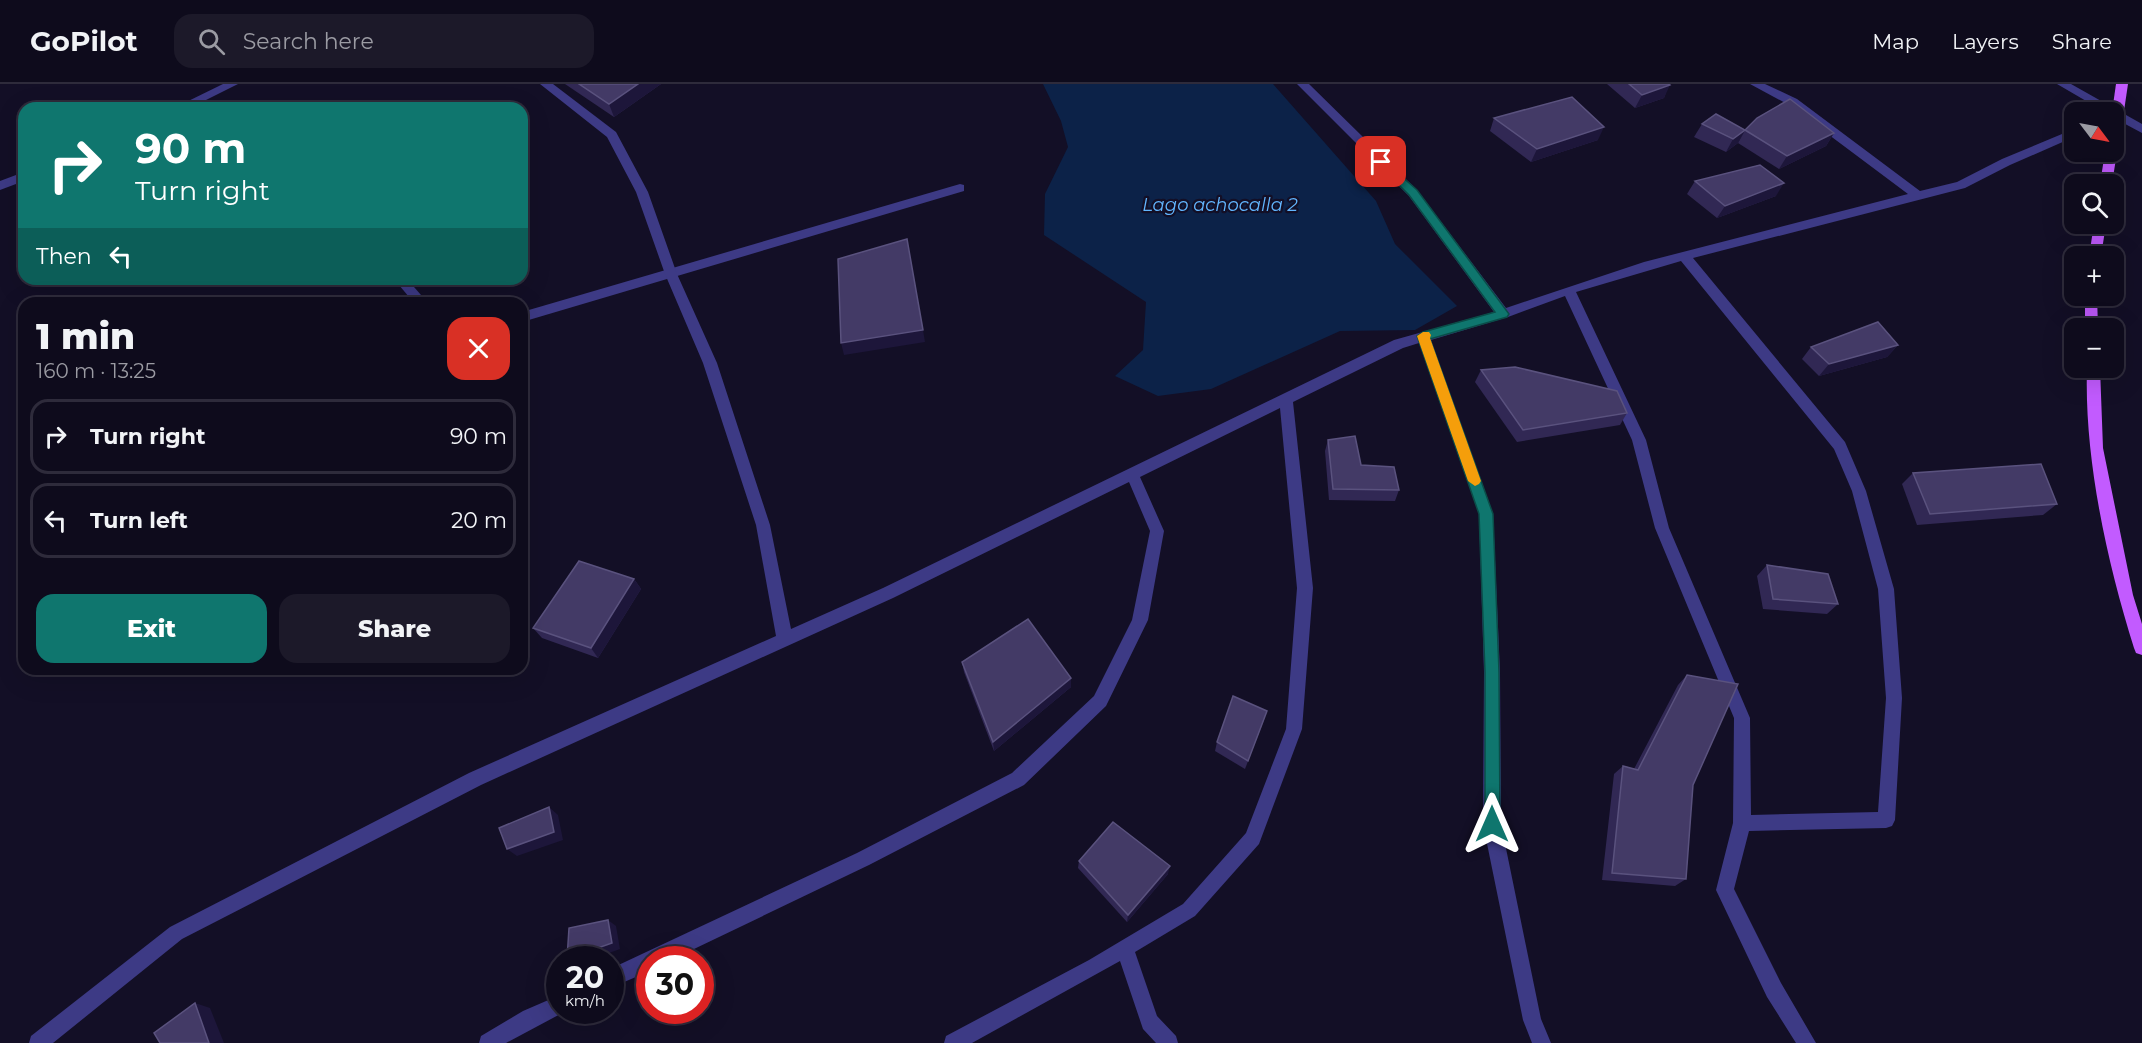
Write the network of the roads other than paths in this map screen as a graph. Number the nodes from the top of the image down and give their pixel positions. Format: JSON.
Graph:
{"nodes":[{"id":1,"x":232,"y":84,"type":"edge"},
{"id":2,"x":546,"y":84,"type":"edge"},
{"id":3,"x":1303,"y":84,"type":"edge"},
{"id":4,"x":1756,"y":84,"type":"edge"},
{"id":5,"x":2063,"y":84,"type":"edge"},
{"id":6,"x":2122,"y":84,"type":"edge"},
{"id":7,"x":193,"y":102,"type":"edge"},
{"id":8,"x":2094,"y":102,"type":"edge"},
{"id":9,"x":2117,"y":102,"type":"edge"},
{"id":10,"x":2124,"y":119,"type":"edge"},
{"id":11,"x":2142,"y":129,"type":"edge"},
{"id":12,"x":2064,"y":137,"type":"edge"},
{"id":13,"x":18,"y":178,"type":"edge"},
{"id":14,"x":0,"y":186,"type":"edge"},
{"id":15,"x":960,"y":188,"type":"dead end"},
{"id":16,"x":1917,"y":195,"type":"junction"},
{"id":17,"x":1684,"y":256,"type":"junction"},
{"id":18,"x":671,"y":274,"type":"junction"},
{"id":19,"x":406,"y":285,"type":"edge"},
{"id":20,"x":1568,"y":290,"type":"junction"},
{"id":21,"x":416,"y":297,"type":"edge"},
{"id":22,"x":1503,"y":314,"type":"junction"},
{"id":23,"x":528,"y":315,"type":"edge"},
{"id":24,"x":1423,"y":336,"type":"junction"},
{"id":25,"x":2093,"y":378,"type":"edge"},
{"id":26,"x":1286,"y":399,"type":"junction"},
{"id":27,"x":1132,"y":474,"type":"junction"},
{"id":28,"x":784,"y":640,"type":"junction"},
{"id":29,"x":2142,"y":648,"type":"edge"},
{"id":30,"x":1742,"y":823,"type":"junction"},
{"id":31,"x":680,"y":946,"type":"edge"},
{"id":32,"x":1125,"y":948,"type":"junction"},
{"id":33,"x":546,"y":1011,"type":"edge"},
{"id":34,"x":38,"y":1043,"type":"edge"},
{"id":35,"x":488,"y":1043,"type":"edge"},
{"id":36,"x":953,"y":1043,"type":"edge"},
{"id":37,"x":1169,"y":1043,"type":"edge"},
{"id":38,"x":1542,"y":1043,"type":"edge"},
{"id":39,"x":1807,"y":1043,"type":"edge"}],
"edges":[{"from":1,"to":7,"type":"street"},
{"from":2,"to":18,"type":"street"},
{"from":3,"to":22,"type":"street"},
{"from":4,"to":16,"type":"street"},
{"from":5,"to":8,"type":"street"},
{"from":6,"to":9,"type":"main road"},
{"from":10,"to":11,"type":"street"},
{"from":12,"to":16,"type":"street"},
{"from":13,"to":14,"type":"street"},
{"from":15,"to":18,"type":"street"},
{"from":16,"to":17,"type":"street"},
{"from":17,"to":20,"type":"street"},
{"from":17,"to":30,"type":"street"},
{"from":18,"to":23,"type":"street"},
{"from":18,"to":28,"type":"street"},
{"from":19,"to":21,"type":"street"},
{"from":20,"to":22,"type":"street"},
{"from":20,"to":30,"type":"street"},
{"from":22,"to":24,"type":"street"},
{"from":24,"to":26,"type":"street"},
{"from":24,"to":38,"type":"street"},
{"from":25,"to":29,"type":"main road"},
{"from":26,"to":27,"type":"street"},
{"from":26,"to":32,"type":"street"},
{"from":27,"to":28,"type":"street"},
{"from":27,"to":31,"type":"street"},
{"from":28,"to":34,"type":"street"},
{"from":30,"to":39,"type":"street"},
{"from":32,"to":36,"type":"street"},
{"from":32,"to":37,"type":"street"},
{"from":33,"to":35,"type":"street"}]}
